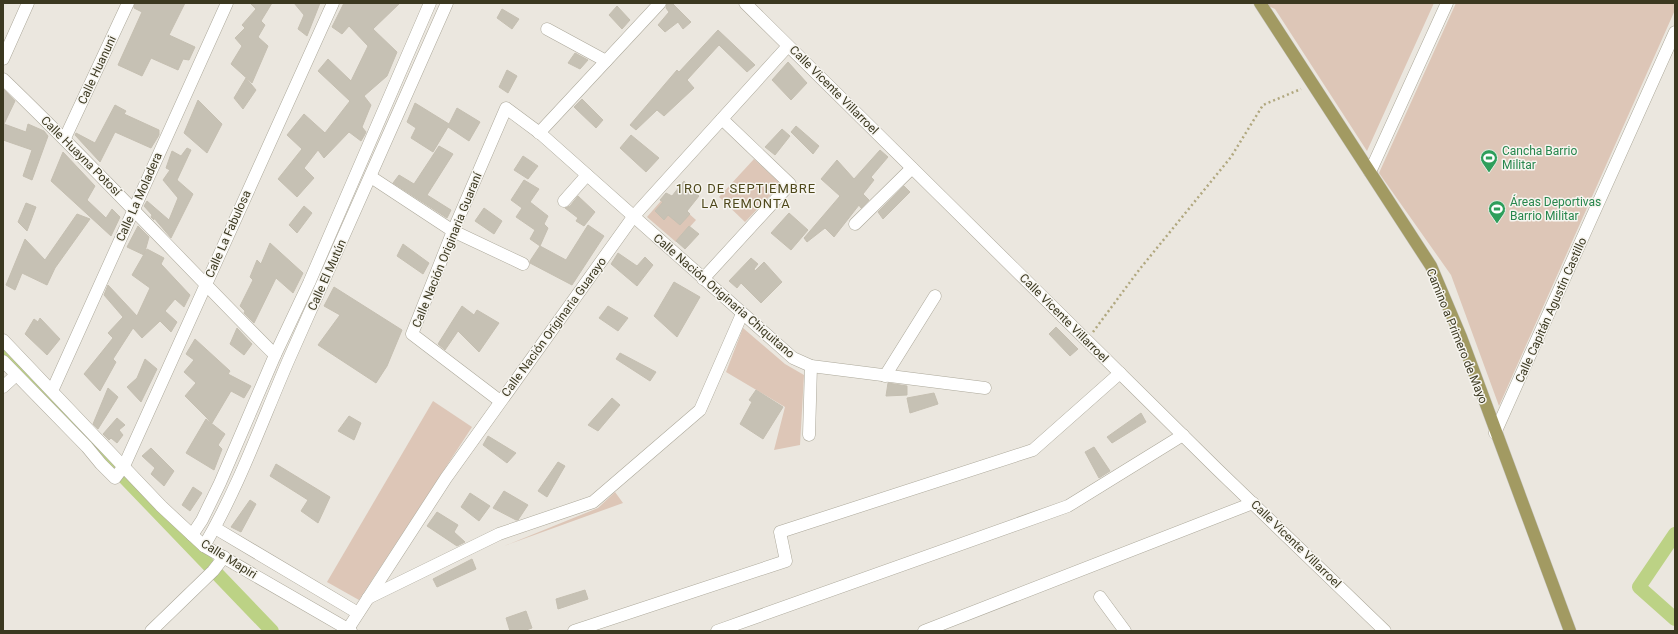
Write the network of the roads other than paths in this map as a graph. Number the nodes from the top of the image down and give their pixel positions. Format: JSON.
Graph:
{"nodes":[{"id":1,"x":28,"y":3,"type":"edge"},
{"id":2,"x":128,"y":3,"type":"edge"},
{"id":3,"x":227,"y":3,"type":"edge"},
{"id":4,"x":332,"y":3,"type":"edge"},
{"id":5,"x":430,"y":3,"type":"edge"},
{"id":6,"x":447,"y":3,"type":"edge"},
{"id":7,"x":660,"y":3,"type":"edge"},
{"id":8,"x":745,"y":3,"type":"edge"},
{"id":9,"x":1260,"y":3,"type":"edge"},
{"id":10,"x":1447,"y":3,"type":"edge"},
{"id":11,"x":547,"y":29,"type":"dead end"},
{"id":12,"x":1675,"y":32,"type":"edge"},
{"id":13,"x":788,"y":46,"type":"junction"},
{"id":14,"x":3,"y":59,"type":"edge"},
{"id":15,"x":606,"y":61,"type":"junction"},
{"id":16,"x":3,"y":79,"type":"edge"},
{"id":17,"x":506,"y":108,"type":"joint"},
{"id":18,"x":722,"y":119,"type":"junction"},
{"id":19,"x":539,"y":133,"type":"junction"},
{"id":20,"x":65,"y":138,"type":"junction"},
{"id":21,"x":912,"y":168,"type":"junction"},
{"id":22,"x":1370,"y":172,"type":"junction"},
{"id":23,"x":587,"y":175,"type":"junction"},
{"id":24,"x":371,"y":177,"type":"junction"},
{"id":25,"x":564,"y":201,"type":"dead end"},
{"id":26,"x":133,"y":209,"type":"junction"},
{"id":27,"x":633,"y":217,"type":"junction"},
{"id":28,"x":856,"y":224,"type":"dead end"},
{"id":29,"x":453,"y":231,"type":"junction"},
{"id":30,"x":523,"y":264,"type":"dead end"},
{"id":31,"x":703,"y":279,"type":"junction"},
{"id":32,"x":205,"y":284,"type":"junction"},
{"id":33,"x":935,"y":296,"type":"dead end"},
{"id":34,"x":742,"y":314,"type":"junction"},
{"id":35,"x":3,"y":340,"type":"edge"},
{"id":36,"x":274,"y":355,"type":"junction"},
{"id":37,"x":3,"y":361,"type":"edge"},
{"id":38,"x":811,"y":366,"type":"junction"},
{"id":39,"x":1120,"y":373,"type":"junction"},
{"id":40,"x":16,"y":375,"type":"junction"},
{"id":41,"x":885,"y":376,"type":"junction"},
{"id":42,"x":3,"y":387,"type":"edge"},
{"id":43,"x":985,"y":388,"type":"dead end"},
{"id":44,"x":52,"y":391,"type":"junction"},
{"id":45,"x":500,"y":401,"type":"junction"},
{"id":46,"x":1495,"y":433,"type":"junction"},
{"id":47,"x":809,"y":434,"type":"dead end"},
{"id":48,"x":1183,"y":434,"type":"junction"},
{"id":49,"x":124,"y":466,"type":"junction"},
{"id":50,"x":1253,"y":503,"type":"junction"},
{"id":51,"x":215,"y":528,"type":"junction"},
{"id":52,"x":192,"y":536,"type":"junction"},
{"id":53,"x":204,"y":546,"type":"junction"},
{"id":54,"x":224,"y":557,"type":"junction"},
{"id":55,"x":1100,"y":597,"type":"dead end"},
{"id":56,"x":367,"y":598,"type":"junction"},
{"id":57,"x":358,"y":613,"type":"junction"},
{"id":58,"x":349,"y":630,"type":"edge"},
{"id":59,"x":151,"y":631,"type":"edge"},
{"id":60,"x":574,"y":631,"type":"edge"},
{"id":61,"x":717,"y":631,"type":"edge"},
{"id":62,"x":924,"y":631,"type":"edge"},
{"id":63,"x":1125,"y":631,"type":"edge"},
{"id":64,"x":1385,"y":631,"type":"edge"},
{"id":65,"x":1570,"y":631,"type":"edge"}],
"edges":[{"from":1,"to":14,"type":"street"},
{"from":2,"to":20,"type":"street","name":"Calle Huanuni"},
{"from":3,"to":26,"type":"street","name":"Calle La Moladera"},
{"from":4,"to":32,"type":"street","name":"Calle La Fabulosa"},
{"from":5,"to":36,"type":"street","name":"Calle El Mutún"},
{"from":6,"to":24,"type":"street","name":"Calle El Mutún"},
{"from":7,"to":15,"type":"street"},
{"from":8,"to":13,"type":"street","name":"Calle Vicente Villarroel"},
{"from":9,"to":22,"type":"main road","name":"Camino a Primero de Mayo"},
{"from":10,"to":22,"type":"street"},
{"from":11,"to":15,"type":"street"},
{"from":12,"to":46,"type":"street","name":"Calle Capitán Agustín Castillo"},
{"from":13,"to":18,"type":"street","name":"Calle Nación Originaria Guarayo"},
{"from":13,"to":21,"type":"street","name":"Calle Vicente Villarroel"},
{"from":15,"to":19,"type":"street"},
{"from":16,"to":20,"type":"street","name":"Calle Huayna Potosí"},
{"from":17,"to":19,"type":"street","name":"Calle Nación Originaria Chiquitano"},
{"from":17,"to":29,"type":"street","name":"Calle Nación Originaria Guaraní"},
{"from":18,"to":27,"type":"street","name":"Calle Nación Originaria Guarayo"},
{"from":18,"to":31,"type":"street"},
{"from":19,"to":23,"type":"street","name":"Calle Nación Originaria Chiquitano"},
{"from":20,"to":26,"type":"street","name":"Calle Huayna Potosí"},
{"from":21,"to":28,"type":"street"},
{"from":21,"to":39,"type":"street","name":"Calle Vicente Villarroel"},
{"from":22,"to":46,"type":"main road","name":"Camino a Primero de Mayo"},
{"from":23,"to":25,"type":"street"},
{"from":23,"to":27,"type":"street","name":"Calle Nación Originaria Chiquitano"},
{"from":24,"to":29,"type":"street"},
{"from":24,"to":51,"type":"street","name":"Calle El Mutún"},
{"from":26,"to":32,"type":"street","name":"Calle Huayna Potosí"},
{"from":26,"to":44,"type":"street","name":"Calle La Moladera"},
{"from":27,"to":31,"type":"street","name":"Calle Nación Originaria Chiquitano"},
{"from":27,"to":45,"type":"street","name":"Calle Nación Originaria Guarayo"},
{"from":29,"to":30,"type":"street"},
{"from":29,"to":45,"type":"street","name":"Calle Nación Originaria Guaraní"},
{"from":31,"to":34,"type":"street","name":"Calle Nación Originaria Chiquitano"},
{"from":32,"to":36,"type":"street","name":"Calle Huayna Potosí"},
{"from":32,"to":49,"type":"street","name":"Calle La Fabulosa"},
{"from":33,"to":41,"type":"street"},
{"from":34,"to":38,"type":"street","name":"Calle Nación Originaria Chiquitano"},
{"from":34,"to":56,"type":"street"},
{"from":35,"to":44,"type":"street","name":"Calle Mapiri"},
{"from":36,"to":52,"type":"street","name":"Calle El Mutún"},
{"from":37,"to":40,"type":"street"},
{"from":38,"to":41,"type":"street","name":"Calle Nación Originaria Chiquitano"},
{"from":38,"to":47,"type":"street"},
{"from":39,"to":48,"type":"street","name":"Calle Vicente Villarroel"},
{"from":39,"to":60,"type":"street"},
{"from":40,"to":42,"type":"street"},
{"from":40,"to":49,"type":"street"},
{"from":41,"to":43,"type":"street","name":"Calle Nación Originaria Chiquitano"},
{"from":44,"to":49,"type":"street","name":"Calle Mapiri"},
{"from":45,"to":56,"type":"street","name":"Calle Nación Originaria Guarayo"},
{"from":46,"to":65,"type":"main road","name":"Camino a Primero de Mayo"},
{"from":48,"to":50,"type":"street","name":"Calle Vicente Villarroel"},
{"from":48,"to":61,"type":"street"},
{"from":49,"to":52,"type":"street","name":"Calle Mapiri"},
{"from":50,"to":62,"type":"street"},
{"from":50,"to":64,"type":"street","name":"Calle Vicente Villarroel"},
{"from":51,"to":53,"type":"street","name":"Calle El Mutún"},
{"from":51,"to":57,"type":"street"},
{"from":52,"to":53,"type":"street","name":"Calle Mapiri"},
{"from":53,"to":54,"type":"street","name":"Calle Mapiri"},
{"from":54,"to":58,"type":"street","name":"Calle Mapiri"},
{"from":54,"to":59,"type":"street"},
{"from":55,"to":63,"type":"street"},
{"from":56,"to":57,"type":"street","name":"Calle Nación Originaria Guarayo"},
{"from":57,"to":58,"type":"street","name":"Calle Nación Originaria Guarayo"}]}
